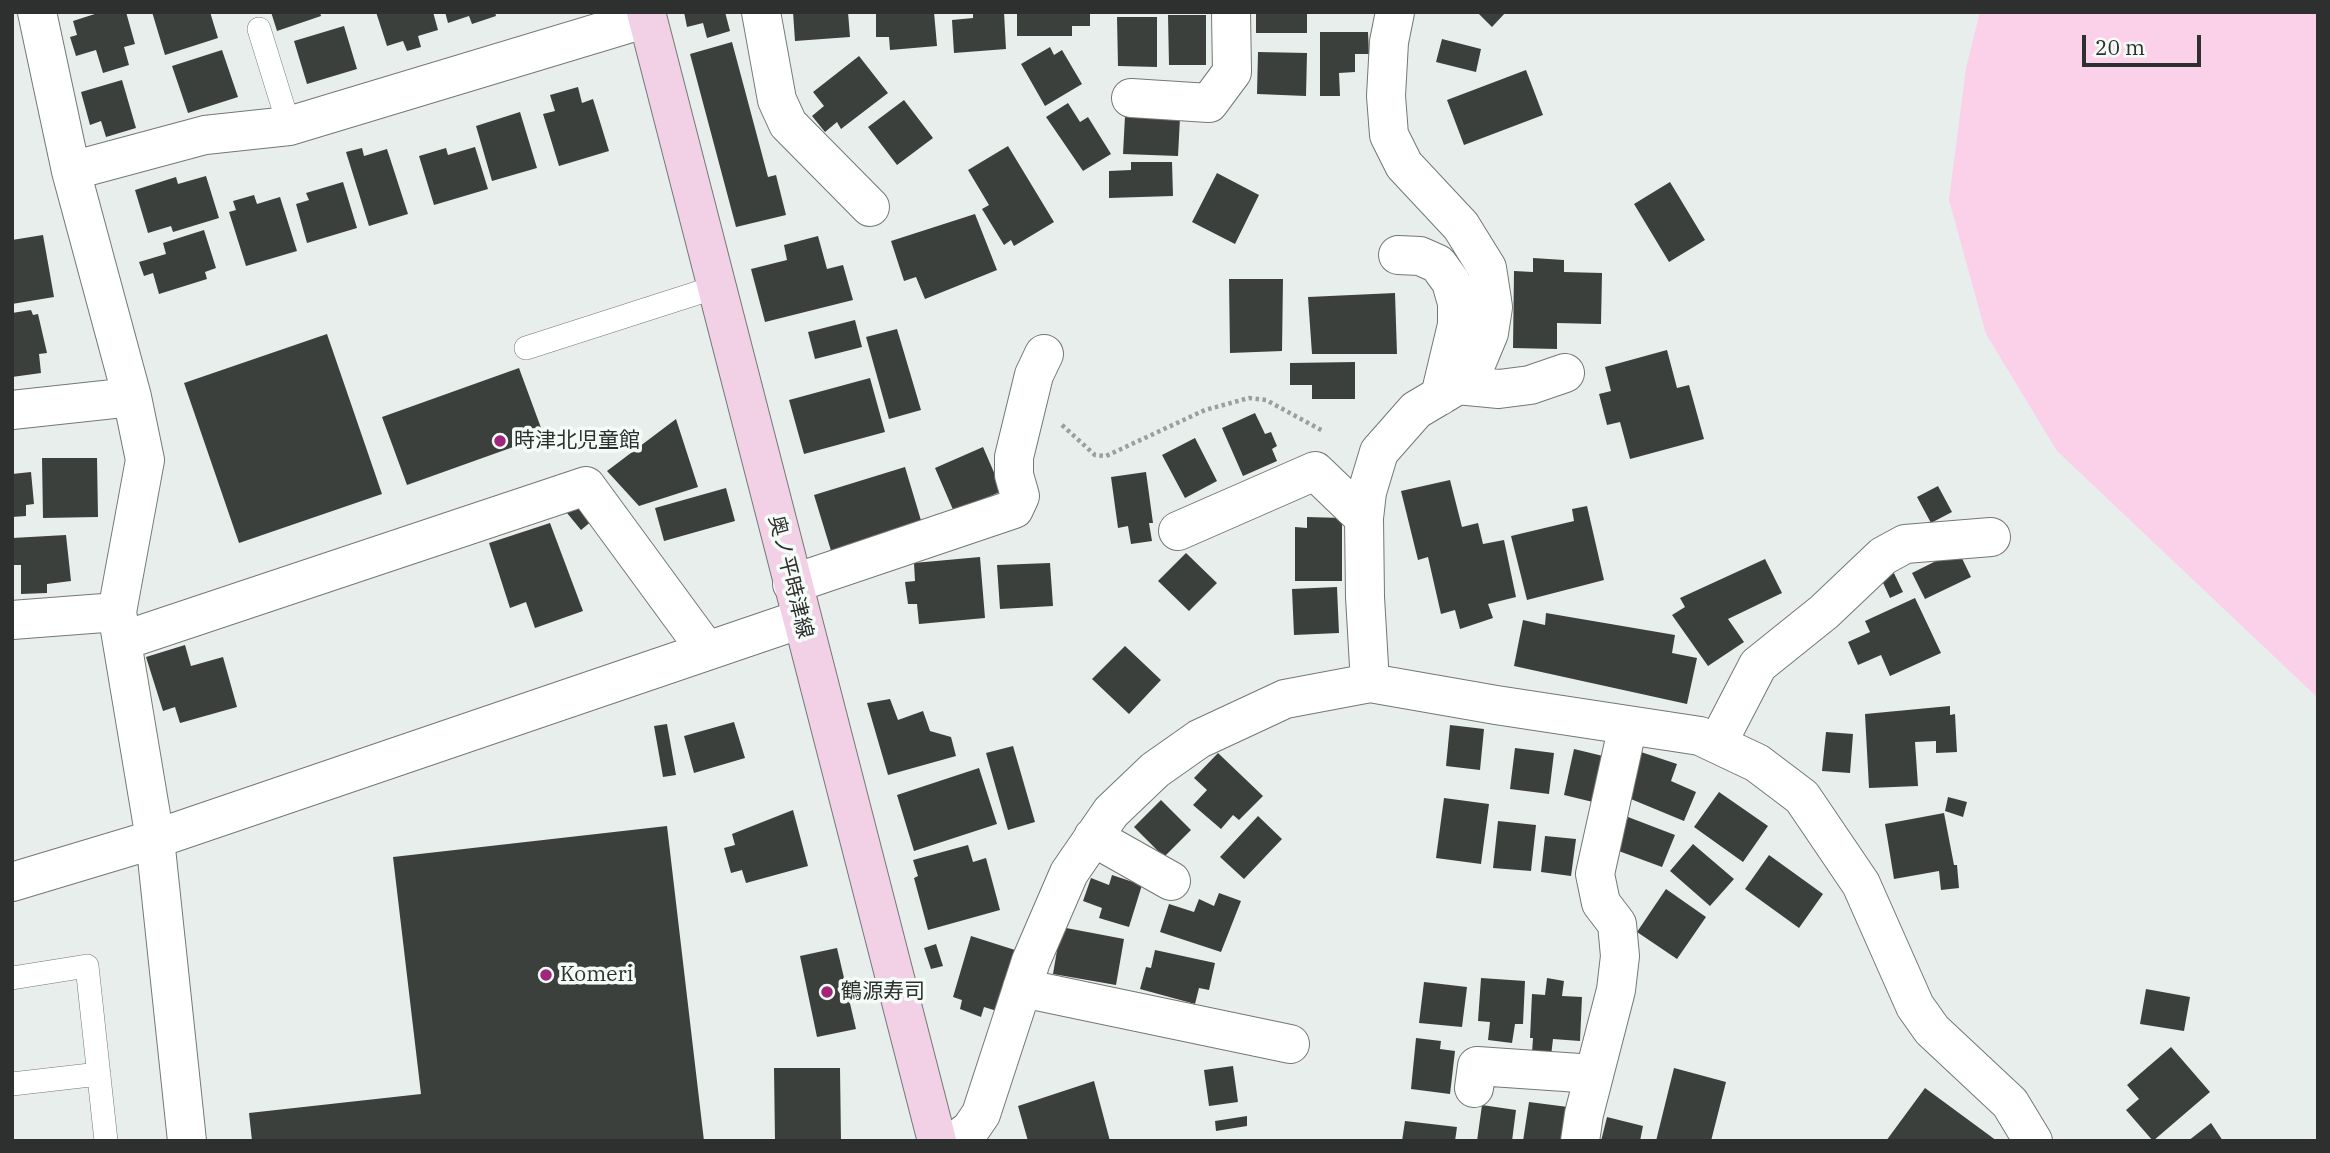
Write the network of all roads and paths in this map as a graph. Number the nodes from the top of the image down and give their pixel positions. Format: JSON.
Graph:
{"nodes":[{"id":1,"x":37,"y":12,"type":"edge"},
{"id":2,"x":761,"y":12,"type":"edge"},
{"id":3,"x":1231,"y":12,"type":"edge"},
{"id":4,"x":1395,"y":12,"type":"edge"},
{"id":5,"x":646,"y":15,"type":"edge"},
{"id":6,"x":259,"y":29,"type":"dead end"},
{"id":7,"x":1131,"y":98,"type":"dead end"},
{"id":8,"x":289,"y":125,"type":"junction"},
{"id":9,"x":71,"y":171,"type":"junction"},
{"id":10,"x":870,"y":207,"type":"dead end"},
{"id":11,"x":1398,"y":255,"type":"dead end"},
{"id":12,"x":716,"y":287,"type":"junction"},
{"id":13,"x":526,"y":348,"type":"dead end"},
{"id":14,"x":1044,"y":354,"type":"dead end"},
{"id":15,"x":1565,"y":373,"type":"dead end"},
{"id":16,"x":1448,"y":391,"type":"junction"},
{"id":17,"x":132,"y":397,"type":"junction"},
{"id":18,"x":12,"y":410,"type":"edge"},
{"id":19,"x":1054,"y":417,"type":"dead end"},
{"id":20,"x":1373,"y":470,"type":"junction"},
{"id":21,"x":1364,"y":518,"type":"junction"},
{"id":22,"x":1178,"y":531,"type":"dead end"},
{"id":23,"x":1991,"y":537,"type":"dead end"},
{"id":24,"x":797,"y":601,"type":"junction"},
{"id":25,"x":12,"y":620,"type":"edge"},
{"id":26,"x":120,"y":626,"type":"junction"},
{"id":27,"x":707,"y":651,"type":"junction"},
{"id":28,"x":1370,"y":682,"type":"junction"},
{"id":29,"x":1628,"y":725,"type":"junction"},
{"id":30,"x":1717,"y":744,"type":"junction"},
{"id":31,"x":1093,"y":837,"type":"junction"},
{"id":32,"x":155,"y":839,"type":"junction"},
{"id":33,"x":1171,"y":881,"type":"dead end"},
{"id":34,"x":12,"y":882,"type":"edge"},
{"id":35,"x":12,"y":978,"type":"edge"},
{"id":36,"x":1022,"y":988,"type":"junction"},
{"id":37,"x":1290,"y":1044,"type":"dead end"},
{"id":38,"x":99,"y":1074,"type":"junction"},
{"id":39,"x":1594,"y":1074,"type":"junction"},
{"id":40,"x":12,"y":1084,"type":"edge"},
{"id":41,"x":1474,"y":1088,"type":"dead end"},
{"id":42,"x":106,"y":1141,"type":"edge"},
{"id":43,"x":187,"y":1141,"type":"edge"},
{"id":44,"x":937,"y":1141,"type":"edge"},
{"id":45,"x":955,"y":1141,"type":"edge"},
{"id":46,"x":1580,"y":1141,"type":"edge"},
{"id":47,"x":2033,"y":1141,"type":"edge"}],
"edges":[{"from":1,"to":9,"type":"street"},
{"from":2,"to":10,"type":"street"},
{"from":3,"to":7,"type":"street"},
{"from":4,"to":16,"type":"street"},
{"from":5,"to":8,"type":"street"},
{"from":5,"to":12,"type":"main road","name":"奥ノ平時津線"},
{"from":6,"to":8,"type":"lane"},
{"from":8,"to":9,"type":"street"},
{"from":9,"to":17,"type":"street"},
{"from":11,"to":16,"type":"street"},
{"from":12,"to":13,"type":"lane"},
{"from":12,"to":24,"type":"main road","name":"奥ノ平時津線"},
{"from":14,"to":24,"type":"street"},
{"from":15,"to":16,"type":"street"},
{"from":16,"to":20,"type":"street"},
{"from":17,"to":18,"type":"street"},
{"from":17,"to":26,"type":"street"},
{"from":19,"to":20,"type":"path"},
{"from":20,"to":21,"type":"street"},
{"from":21,"to":22,"type":"street"},
{"from":21,"to":28,"type":"street"},
{"from":23,"to":30,"type":"street"},
{"from":24,"to":27,"type":"street"},
{"from":24,"to":44,"type":"main road","name":"奥ノ平時津線"},
{"from":25,"to":26,"type":"street"},
{"from":26,"to":27,"type":"street"},
{"from":26,"to":32,"type":"street"},
{"from":27,"to":32,"type":"street"},
{"from":28,"to":29,"type":"street"},
{"from":28,"to":31,"type":"street"},
{"from":29,"to":30,"type":"street"},
{"from":29,"to":39,"type":"street"},
{"from":30,"to":47,"type":"street"},
{"from":31,"to":33,"type":"street"},
{"from":31,"to":36,"type":"street"},
{"from":32,"to":34,"type":"street"},
{"from":32,"to":43,"type":"street"},
{"from":35,"to":38,"type":"lane"},
{"from":36,"to":37,"type":"street"},
{"from":36,"to":45,"type":"street"},
{"from":38,"to":40,"type":"lane"},
{"from":38,"to":42,"type":"lane"},
{"from":39,"to":41,"type":"street"},
{"from":39,"to":46,"type":"street"}]}
